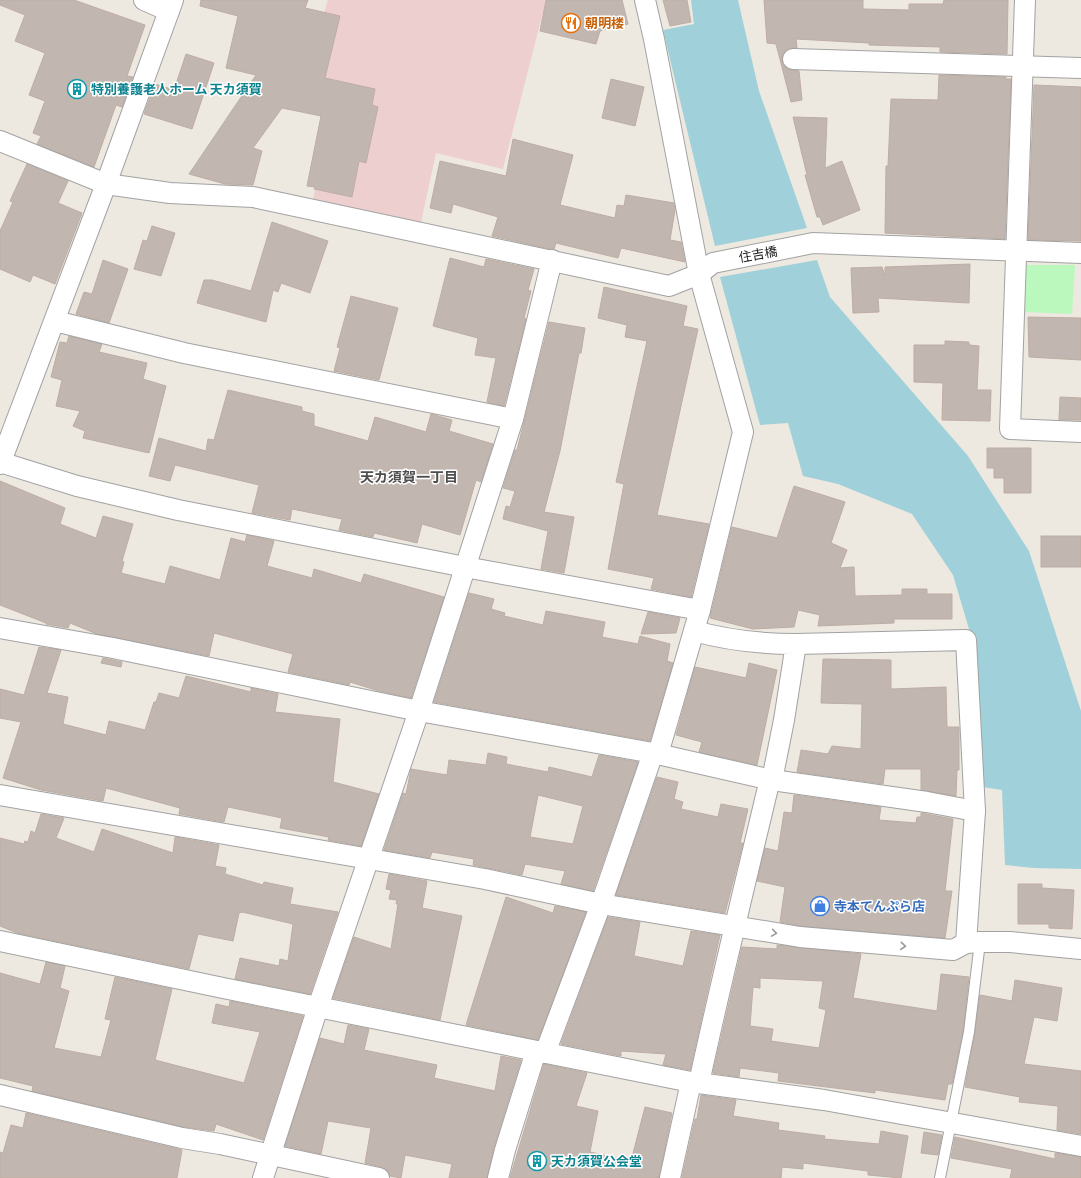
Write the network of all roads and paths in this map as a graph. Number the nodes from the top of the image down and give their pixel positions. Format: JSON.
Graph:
{"nodes":[{"id":1,"x":144,"y":0,"type":"edge"},
{"id":2,"x":645,"y":0,"type":"edge"},
{"id":3,"x":1025,"y":0,"type":"edge"},
{"id":4,"x":171,"y":5,"type":"edge"},
{"id":5,"x":793,"y":59,"type":"dead end"},
{"id":6,"x":1022,"y":66,"type":"junction"},
{"id":7,"x":1081,"y":68,"type":"edge"},
{"id":8,"x":0,"y":141,"type":"edge"},
{"id":9,"x":106,"y":184,"type":"junction"},
{"id":10,"x":1017,"y":251,"type":"junction"},
{"id":11,"x":1081,"y":253,"type":"edge"},
{"id":12,"x":552,"y":260,"type":"junction"},
{"id":13,"x":706,"y":269,"type":"junction"},
{"id":14,"x":55,"y":321,"type":"junction"},
{"id":15,"x":513,"y":419,"type":"junction"},
{"id":16,"x":1081,"y":432,"type":"edge"},
{"id":17,"x":0,"y":463,"type":"edge"},
{"id":18,"x":465,"y":567,"type":"junction"},
{"id":19,"x":700,"y":610,"type":"junction"},
{"id":20,"x":0,"y":628,"type":"edge"},
{"id":21,"x":694,"y":631,"type":"junction"},
{"id":22,"x":796,"y":644,"type":"junction"},
{"id":23,"x":419,"y":711,"type":"junction"},
{"id":24,"x":656,"y":754,"type":"junction"},
{"id":25,"x":771,"y":779,"type":"junction"},
{"id":26,"x":0,"y":795,"type":"edge"},
{"id":27,"x":975,"y":811,"type":"junction"},
{"id":28,"x":370,"y":859,"type":"junction"},
{"id":29,"x":601,"y":904,"type":"junction"},
{"id":30,"x":736,"y":927,"type":"junction"},
{"id":31,"x":0,"y":941,"type":"edge"},
{"id":32,"x":973,"y":942,"type":"junction"},
{"id":33,"x":1081,"y":949,"type":"edge"},
{"id":34,"x":318,"y":1007,"type":"junction"},
{"id":35,"x":541,"y":1052,"type":"junction"},
{"id":36,"x":695,"y":1082,"type":"junction"},
{"id":37,"x":0,"y":1095,"type":"edge"},
{"id":38,"x":950,"y":1124,"type":"junction"},
{"id":39,"x":1081,"y":1146,"type":"edge"},
{"id":40,"x":270,"y":1156,"type":"junction"},
{"id":41,"x":263,"y":1178,"type":"edge"},
{"id":42,"x":379,"y":1178,"type":"edge"},
{"id":43,"x":498,"y":1178,"type":"edge"},
{"id":44,"x":670,"y":1178,"type":"edge"},
{"id":45,"x":940,"y":1178,"type":"edge"}],
"edges":[{"from":1,"to":4,"type":"street"},
{"from":2,"to":13,"type":"street"},
{"from":3,"to":6,"type":"street"},
{"from":4,"to":9,"type":"street"},
{"from":5,"to":6,"type":"street"},
{"from":6,"to":7,"type":"street"},
{"from":6,"to":10,"type":"street"},
{"from":8,"to":9,"type":"street","name":"住吉橋"},
{"from":9,"to":12,"type":"street","name":"住吉橋"},
{"from":9,"to":14,"type":"street"},
{"from":10,"to":11,"type":"street","name":"住吉橋"},
{"from":10,"to":13,"type":"street","name":"住吉橋"},
{"from":10,"to":16,"type":"street"},
{"from":12,"to":13,"type":"street","name":"住吉橋"},
{"from":12,"to":15,"type":"street"},
{"from":13,"to":19,"type":"street"},
{"from":14,"to":15,"type":"street"},
{"from":14,"to":17,"type":"street"},
{"from":15,"to":18,"type":"street"},
{"from":17,"to":18,"type":"street"},
{"from":18,"to":19,"type":"street"},
{"from":18,"to":23,"type":"street"},
{"from":19,"to":21,"type":"street"},
{"from":20,"to":23,"type":"street"},
{"from":21,"to":22,"type":"street"},
{"from":21,"to":24,"type":"street"},
{"from":22,"to":25,"type":"street"},
{"from":22,"to":27,"type":"street"},
{"from":23,"to":24,"type":"street"},
{"from":23,"to":28,"type":"street"},
{"from":24,"to":25,"type":"street"},
{"from":24,"to":29,"type":"street"},
{"from":25,"to":27,"type":"street"},
{"from":25,"to":30,"type":"street"},
{"from":26,"to":28,"type":"street"},
{"from":27,"to":32,"type":"street"},
{"from":28,"to":29,"type":"street"},
{"from":28,"to":34,"type":"street"},
{"from":29,"to":30,"type":"street"},
{"from":29,"to":35,"type":"street"},
{"from":30,"to":32,"type":"street","one_way":true},
{"from":30,"to":36,"type":"street"},
{"from":31,"to":34,"type":"street"},
{"from":32,"to":33,"type":"street"},
{"from":32,"to":38,"type":"lane"},
{"from":34,"to":35,"type":"street"},
{"from":34,"to":40,"type":"street"},
{"from":35,"to":36,"type":"street"},
{"from":35,"to":43,"type":"street"},
{"from":36,"to":38,"type":"street"},
{"from":36,"to":44,"type":"street"},
{"from":37,"to":40,"type":"street"},
{"from":38,"to":39,"type":"street"},
{"from":38,"to":45,"type":"lane"},
{"from":40,"to":41,"type":"street"},
{"from":40,"to":42,"type":"street"}]}
